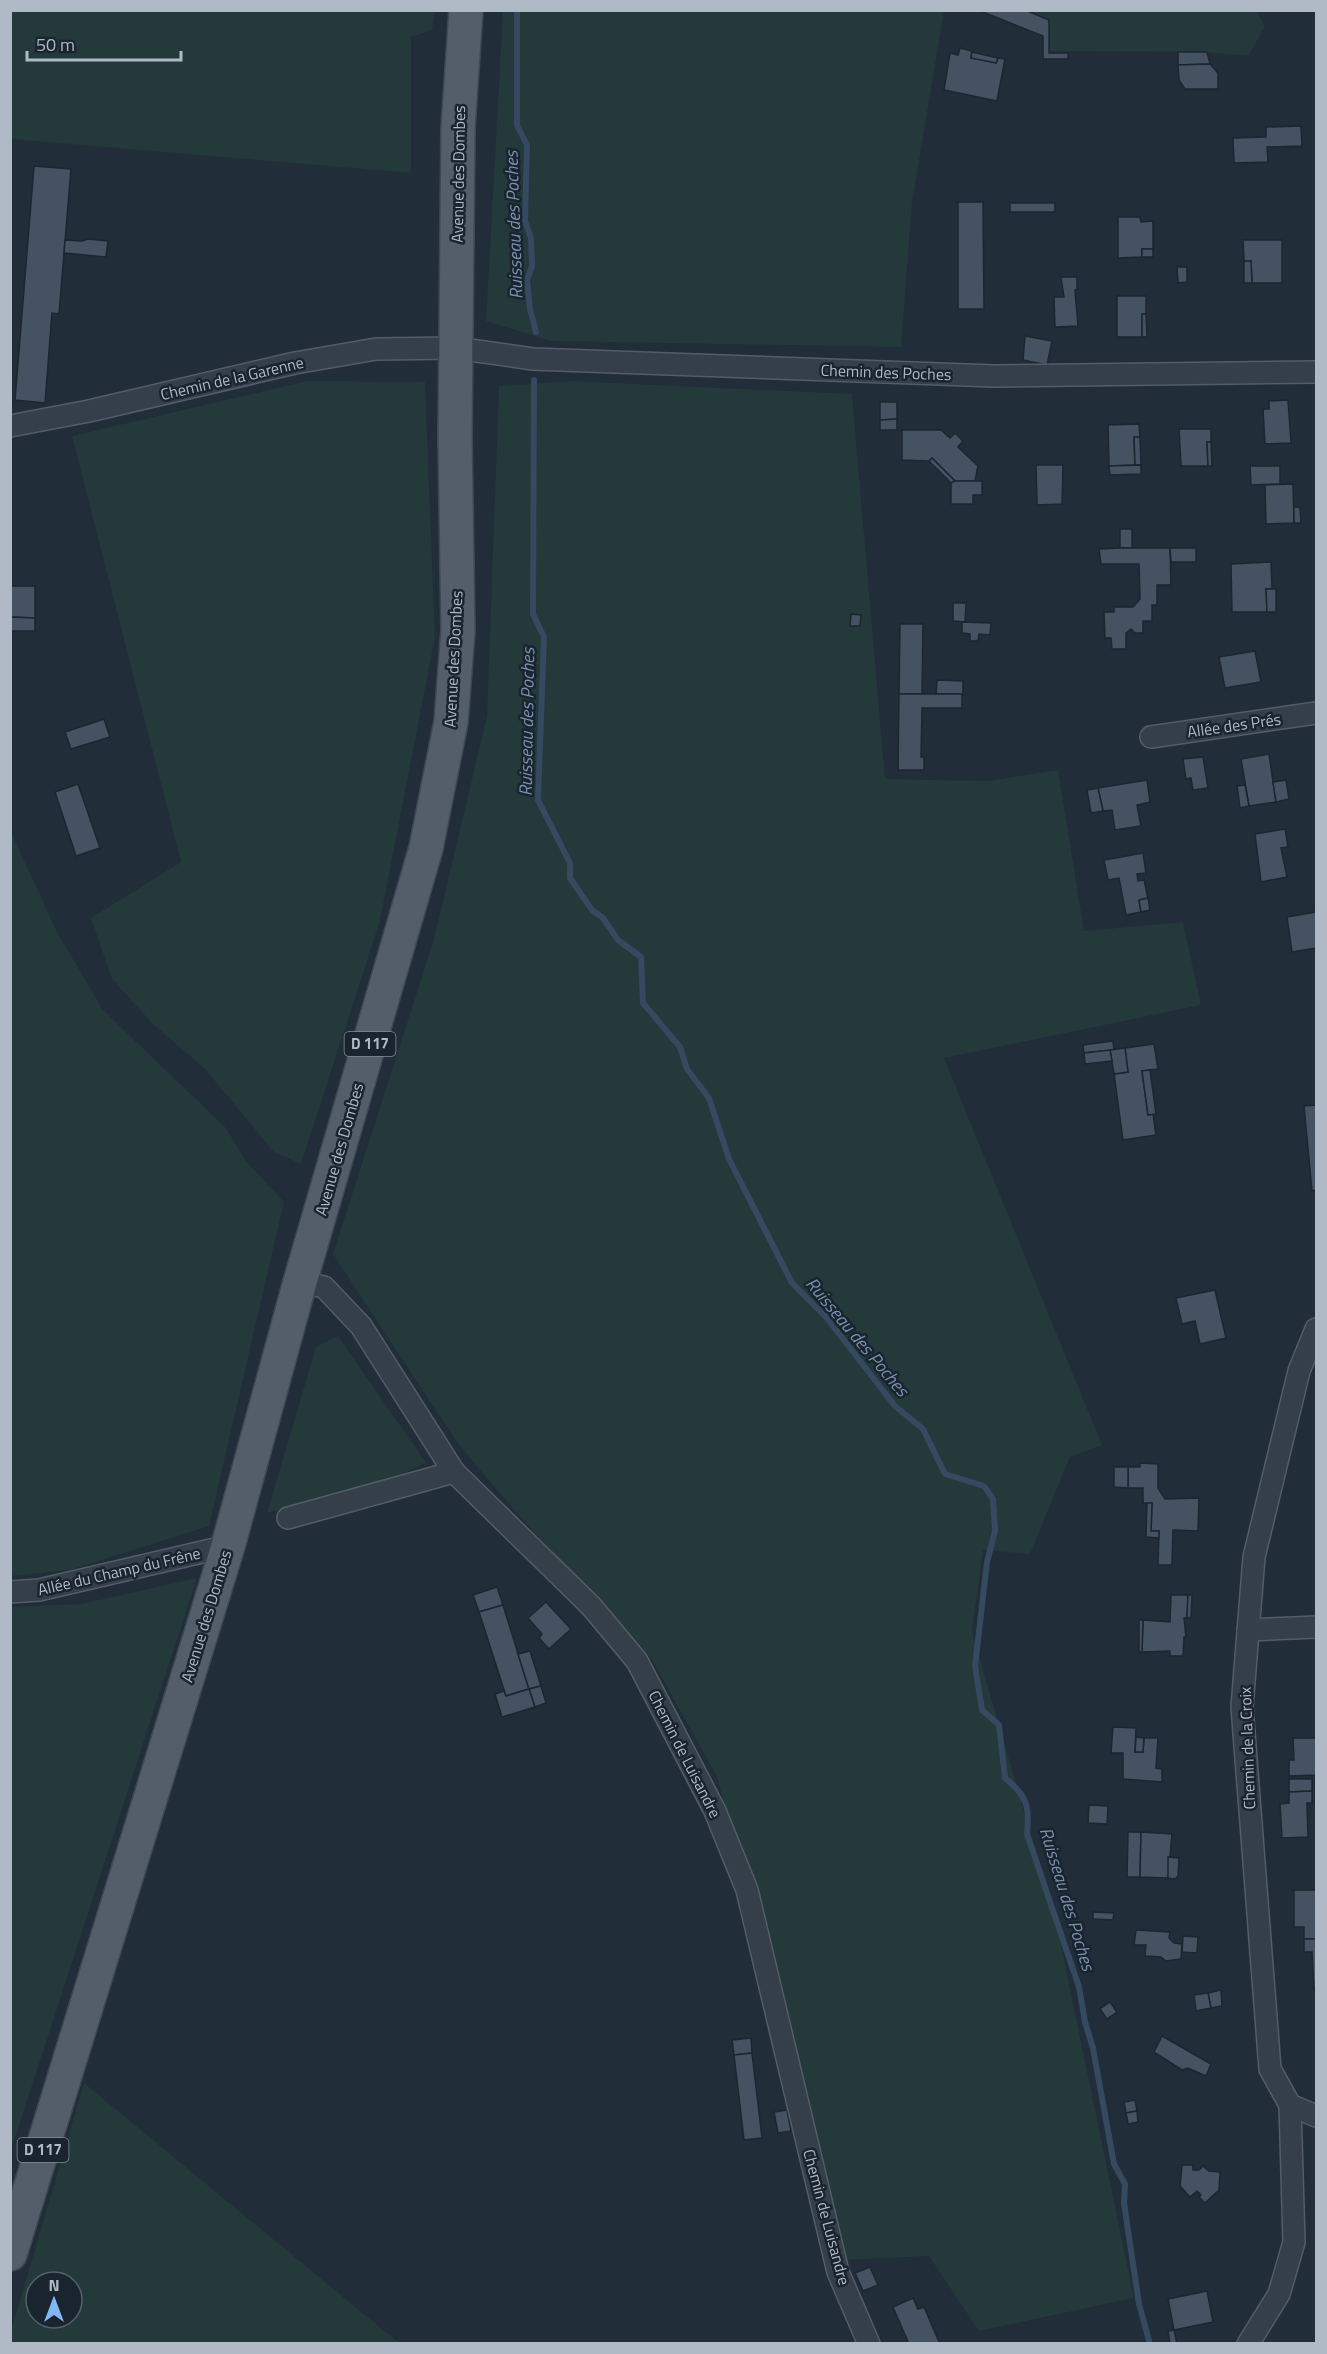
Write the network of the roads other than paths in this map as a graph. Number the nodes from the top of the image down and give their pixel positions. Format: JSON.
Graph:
{"nodes":[{"id":1,"x":466,"y":10,"type":"edge"},
{"id":2,"x":456,"y":348,"type":"junction"},
{"id":3,"x":1317,"y":372,"type":"edge"},
{"id":4,"x":10,"y":426,"type":"edge"},
{"id":5,"x":1317,"y":713,"type":"edge"},
{"id":6,"x":1151,"y":737,"type":"dead end"},
{"id":7,"x":300,"y":1282,"type":"junction"},
{"id":8,"x":1317,"y":1329,"type":"edge"},
{"id":9,"x":454,"y":1472,"type":"junction"},
{"id":10,"x":288,"y":1518,"type":"dead end"},
{"id":11,"x":228,"y":1546,"type":"junction"},
{"id":12,"x":10,"y":1592,"type":"edge"},
{"id":13,"x":1317,"y":1627,"type":"edge"},
{"id":14,"x":1248,"y":1630,"type":"junction"},
{"id":15,"x":1290,"y":2105,"type":"junction"},
{"id":16,"x":1317,"y":2116,"type":"edge"},
{"id":17,"x":10,"y":2254,"type":"edge"},
{"id":18,"x":869,"y":2343,"type":"edge"},
{"id":19,"x":1248,"y":2343,"type":"edge"}],
"edges":[{"from":1,"to":2,"type":"main road","name":"Avenue des Dombes","number":"D 117"},
{"from":2,"to":3,"type":"street","name":"Chemin des Poches"},
{"from":2,"to":4,"type":"street","name":"Chemin de la Garenne"},
{"from":2,"to":7,"type":"main road","name":"Avenue des Dombes","number":"D 117"},
{"from":5,"to":6,"type":"street","name":"Allée des Prés"},
{"from":7,"to":9,"type":"street","name":"Chemin de Luisandre"},
{"from":7,"to":11,"type":"main road","name":"Avenue des Dombes","number":"D 117"},
{"from":8,"to":14,"type":"street","name":"Chemin de la Croix"},
{"from":9,"to":10,"type":"street"},
{"from":9,"to":18,"type":"street","name":"Chemin de Luisandre"},
{"from":11,"to":12,"type":"street","name":"Allée du Champ du Frêne"},
{"from":11,"to":17,"type":"main road","name":"Avenue des Dombes","number":"D 117"},
{"from":13,"to":14,"type":"street"},
{"from":14,"to":15,"type":"street","name":"Chemin de la Croix"},
{"from":15,"to":16,"type":"street"},
{"from":15,"to":19,"type":"street"}]}
